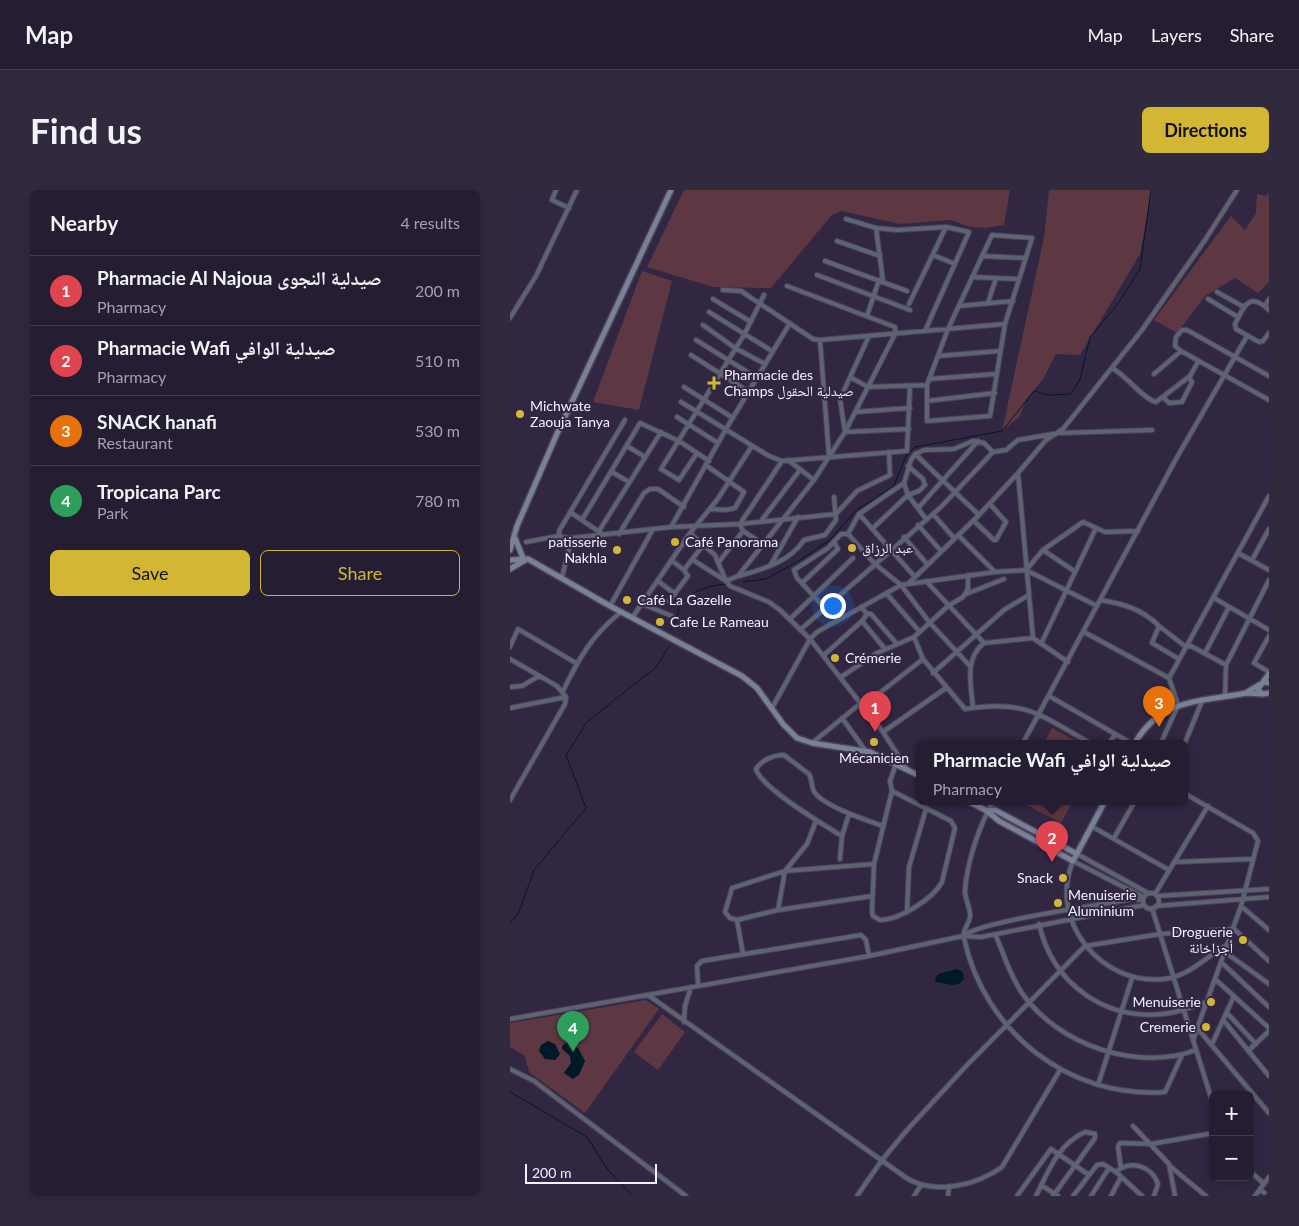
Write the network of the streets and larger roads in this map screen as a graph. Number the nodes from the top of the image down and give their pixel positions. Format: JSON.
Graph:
{"nodes":[{"id":1,"x":556,"y":190,"type":"edge"},
{"id":2,"x":577,"y":190,"type":"edge"},
{"id":3,"x":671,"y":190,"type":"edge"},
{"id":4,"x":1237,"y":190,"type":"edge"},
{"id":5,"x":569,"y":208,"type":"junction"},
{"id":6,"x":846,"y":219,"type":"dead end"},
{"id":7,"x":946,"y":227,"type":"junction"},
{"id":8,"x":876,"y":228,"type":"junction"},
{"id":9,"x":837,"y":241,"type":"dead end"},
{"id":10,"x":933,"y":255,"type":"junction"},
{"id":11,"x":880,"y":256,"type":"junction"},
{"id":12,"x":982,"y":256,"type":"junction"},
{"id":13,"x":1025,"y":258,"type":"junction"},
{"id":14,"x":825,"y":260,"type":"dead end"},
{"id":15,"x":955,"y":264,"type":"junction"},
{"id":16,"x":817,"y":276,"type":"dead end"},
{"id":17,"x":972,"y":277,"type":"junction"},
{"id":18,"x":996,"y":278,"type":"junction"},
{"id":19,"x":1019,"y":279,"type":"junction"},
{"id":20,"x":881,"y":281,"type":"junction"},
{"id":21,"x":787,"y":286,"type":"dead end"},
{"id":22,"x":723,"y":290,"type":"dead end"},
{"id":23,"x":907,"y":291,"type":"dead end"},
{"id":24,"x":1217,"y":292,"type":"dead end"},
{"id":25,"x":764,"y":295,"type":"dead end"},
{"id":26,"x":874,"y":296,"type":"junction"},
{"id":27,"x":713,"y":299,"type":"dead end"},
{"id":28,"x":1208,"y":299,"type":"dead end"},
{"id":29,"x":1269,"y":300,"type":"edge"},
{"id":30,"x":1013,"y":301,"type":"junction"},
{"id":31,"x":988,"y":303,"type":"junction"},
{"id":32,"x":909,"y":304,"type":"dead end"},
{"id":33,"x":760,"y":306,"type":"junction"},
{"id":34,"x":959,"y":306,"type":"junction"},
{"id":35,"x":1265,"y":306,"type":"junction"},
{"id":36,"x":1244,"y":307,"type":"junction"},
{"id":37,"x":910,"y":310,"type":"dead end"},
{"id":38,"x":1269,"y":310,"type":"edge"},
{"id":39,"x":709,"y":312,"type":"dead end"},
{"id":40,"x":867,"y":316,"type":"junction"},
{"id":41,"x":510,"y":318,"type":"edge"},
{"id":42,"x":1238,"y":318,"type":"junction"},
{"id":43,"x":751,"y":322,"type":"junction"},
{"id":44,"x":790,"y":323,"type":"junction"},
{"id":45,"x":1004,"y":324,"type":"junction"},
{"id":46,"x":703,"y":325,"type":"dead end"},
{"id":47,"x":948,"y":329,"type":"junction"},
{"id":48,"x":925,"y":331,"type":"junction"},
{"id":49,"x":1269,"y":333,"type":"edge"},
{"id":50,"x":744,"y":334,"type":"junction"},
{"id":51,"x":895,"y":334,"type":"junction"},
{"id":52,"x":869,"y":336,"type":"junction"},
{"id":53,"x":1247,"y":336,"type":"junction"},
{"id":54,"x":696,"y":340,"type":"dead end"},
{"id":55,"x":820,"y":340,"type":"junction"},
{"id":56,"x":736,"y":348,"type":"junction"},
{"id":57,"x":772,"y":351,"type":"junction"},
{"id":58,"x":999,"y":351,"type":"junction"},
{"id":59,"x":1180,"y":351,"type":"junction"},
{"id":60,"x":691,"y":355,"type":"dead end"},
{"id":61,"x":938,"y":356,"type":"junction"},
{"id":62,"x":1236,"y":357,"type":"junction"},
{"id":63,"x":728,"y":361,"type":"junction"},
{"id":64,"x":1198,"y":362,"type":"junction"},
{"id":65,"x":765,"y":364,"type":"junction"},
{"id":66,"x":1112,"y":368,"type":"junction"},
{"id":67,"x":720,"y":373,"type":"junction"},
{"id":68,"x":996,"y":374,"type":"junction"},
{"id":69,"x":1154,"y":374,"type":"dead end"},
{"id":70,"x":1225,"y":375,"type":"junction"},
{"id":71,"x":1269,"y":376,"type":"edge"},
{"id":72,"x":850,"y":377,"type":"junction"},
{"id":73,"x":1189,"y":377,"type":"junction"},
{"id":74,"x":757,"y":378,"type":"junction"},
{"id":75,"x":929,"y":379,"type":"junction"},
{"id":76,"x":927,"y":385,"type":"junction"},
{"id":77,"x":910,"y":386,"type":"junction"},
{"id":78,"x":684,"y":387,"type":"dead end"},
{"id":79,"x":868,"y":387,"type":"junction"},
{"id":80,"x":749,"y":392,"type":"junction"},
{"id":81,"x":995,"y":394,"type":"junction"},
{"id":82,"x":1163,"y":398,"type":"junction"},
{"id":83,"x":704,"y":400,"type":"junction"},
{"id":84,"x":1269,"y":400,"type":"edge"},
{"id":85,"x":927,"y":401,"type":"junction"},
{"id":86,"x":682,"y":402,"type":"dead end"},
{"id":87,"x":910,"y":408,"type":"junction"},
{"id":88,"x":697,"y":411,"type":"junction"},
{"id":89,"x":855,"y":412,"type":"junction"},
{"id":90,"x":677,"y":417,"type":"dead end"},
{"id":91,"x":733,"y":418,"type":"junction"},
{"id":92,"x":625,"y":420,"type":"dead end"},
{"id":93,"x":689,"y":424,"type":"junction"},
{"id":94,"x":726,"y":429,"type":"junction"},
{"id":95,"x":909,"y":429,"type":"junction"},
{"id":96,"x":1152,"y":430,"type":"dead end"},
{"id":97,"x":661,"y":432,"type":"junction"},
{"id":98,"x":845,"y":432,"type":"junction"},
{"id":99,"x":1058,"y":434,"type":"junction"},
{"id":100,"x":679,"y":441,"type":"junction"},
{"id":101,"x":978,"y":441,"type":"junction"},
{"id":102,"x":718,"y":443,"type":"junction"},
{"id":103,"x":628,"y":446,"type":"junction"},
{"id":104,"x":752,"y":446,"type":"junction"},
{"id":105,"x":890,"y":452,"type":"junction"},
{"id":106,"x":993,"y":452,"type":"junction"},
{"id":107,"x":697,"y":454,"type":"junction"},
{"id":108,"x":915,"y":454,"type":"junction"},
{"id":109,"x":829,"y":456,"type":"junction"},
{"id":110,"x":645,"y":457,"type":"junction"},
{"id":111,"x":788,"y":460,"type":"junction"},
{"id":112,"x":709,"y":461,"type":"junction"},
{"id":113,"x":782,"y":461,"type":"junction"},
{"id":114,"x":706,"y":466,"type":"junction"},
{"id":115,"x":908,"y":466,"type":"junction"},
{"id":116,"x":800,"y":470,"type":"junction"},
{"id":117,"x":612,"y":472,"type":"junction"},
{"id":118,"x":1018,"y":473,"type":"junction"},
{"id":119,"x":814,"y":480,"type":"junction"},
{"id":120,"x":730,"y":481,"type":"junction"},
{"id":121,"x":942,"y":481,"type":"junction"},
{"id":122,"x":629,"y":482,"type":"junction"},
{"id":123,"x":904,"y":483,"type":"junction"},
{"id":124,"x":956,"y":492,"type":"junction"},
{"id":125,"x":834,"y":496,"type":"dead end"},
{"id":126,"x":908,"y":496,"type":"junction"},
{"id":127,"x":1269,"y":496,"type":"edge"},
{"id":128,"x":990,"y":504,"type":"junction"},
{"id":129,"x":684,"y":507,"type":"junction"},
{"id":130,"x":918,"y":508,"type":"junction"},
{"id":131,"x":710,"y":509,"type":"junction"},
{"id":132,"x":570,"y":512,"type":"junction"},
{"id":133,"x":836,"y":514,"type":"junction"},
{"id":134,"x":859,"y":514,"type":"junction"},
{"id":135,"x":932,"y":514,"type":"junction"},
{"id":136,"x":979,"y":515,"type":"junction"},
{"id":137,"x":798,"y":517,"type":"junction"},
{"id":138,"x":926,"y":518,"type":"junction"},
{"id":139,"x":784,"y":519,"type":"junction"},
{"id":140,"x":582,"y":520,"type":"junction"},
{"id":141,"x":974,"y":520,"type":"junction"},
{"id":142,"x":761,"y":521,"type":"junction"},
{"id":143,"x":740,"y":524,"type":"junction"},
{"id":144,"x":918,"y":525,"type":"junction"},
{"id":145,"x":671,"y":527,"type":"junction"},
{"id":146,"x":697,"y":528,"type":"junction"},
{"id":147,"x":1096,"y":528,"type":"junction"},
{"id":148,"x":872,"y":529,"type":"junction"},
{"id":149,"x":1269,"y":529,"type":"edge"},
{"id":150,"x":599,"y":531,"type":"junction"},
{"id":151,"x":652,"y":531,"type":"junction"},
{"id":152,"x":743,"y":531,"type":"junction"},
{"id":153,"x":1138,"y":531,"type":"junction"},
{"id":154,"x":690,"y":533,"type":"junction"},
{"id":155,"x":619,"y":534,"type":"junction"},
{"id":156,"x":848,"y":534,"type":"junction"},
{"id":157,"x":604,"y":535,"type":"junction"},
{"id":158,"x":958,"y":535,"type":"junction"},
{"id":159,"x":512,"y":536,"type":"edge"},
{"id":160,"x":558,"y":536,"type":"junction"},
{"id":161,"x":904,"y":537,"type":"junction"},
{"id":162,"x":572,"y":538,"type":"junction"},
{"id":163,"x":954,"y":538,"type":"junction"},
{"id":164,"x":526,"y":542,"type":"dead end"},
{"id":165,"x":834,"y":542,"type":"junction"},
{"id":166,"x":704,"y":544,"type":"junction"},
{"id":167,"x":763,"y":544,"type":"junction"},
{"id":168,"x":510,"y":550,"type":"edge"},
{"id":169,"x":890,"y":550,"type":"junction"},
{"id":170,"x":1043,"y":550,"type":"junction"},
{"id":171,"x":941,"y":551,"type":"junction"},
{"id":172,"x":1238,"y":552,"type":"junction"},
{"id":173,"x":853,"y":558,"type":"dead end"},
{"id":174,"x":525,"y":559,"type":"junction"},
{"id":175,"x":510,"y":560,"type":"edge"},
{"id":176,"x":671,"y":560,"type":"junction"},
{"id":177,"x":693,"y":560,"type":"junction"},
{"id":178,"x":1252,"y":560,"type":"junction"},
{"id":179,"x":718,"y":563,"type":"junction"},
{"id":180,"x":875,"y":564,"type":"junction"},
{"id":181,"x":928,"y":564,"type":"junction"},
{"id":182,"x":768,"y":568,"type":"junction"},
{"id":183,"x":510,"y":569,"type":"edge"},
{"id":184,"x":684,"y":570,"type":"junction"},
{"id":185,"x":1026,"y":570,"type":"junction"},
{"id":186,"x":1269,"y":570,"type":"edge"},
{"id":187,"x":1074,"y":571,"type":"junction"},
{"id":188,"x":995,"y":572,"type":"junction"},
{"id":189,"x":968,"y":575,"type":"junction"},
{"id":190,"x":738,"y":576,"type":"junction"},
{"id":191,"x":562,"y":577,"type":"junction"},
{"id":192,"x":915,"y":577,"type":"junction"},
{"id":193,"x":1004,"y":579,"type":"dead end"},
{"id":194,"x":1269,"y":580,"type":"edge"},
{"id":195,"x":658,"y":581,"type":"junction"},
{"id":196,"x":726,"y":581,"type":"junction"},
{"id":197,"x":926,"y":581,"type":"junction"},
{"id":198,"x":802,"y":583,"type":"junction"},
{"id":199,"x":909,"y":583,"type":"junction"},
{"id":200,"x":900,"y":585,"type":"junction"},
{"id":201,"x":1066,"y":591,"type":"junction"},
{"id":202,"x":886,"y":593,"type":"junction"},
{"id":203,"x":675,"y":594,"type":"junction"},
{"id":204,"x":966,"y":594,"type":"junction"},
{"id":205,"x":814,"y":595,"type":"junction"},
{"id":206,"x":1027,"y":596,"type":"junction"},
{"id":207,"x":1214,"y":598,"type":"junction"},
{"id":208,"x":1100,"y":600,"type":"junction"},
{"id":209,"x":669,"y":601,"type":"dead end"},
{"id":210,"x":642,"y":604,"type":"junction"},
{"id":211,"x":610,"y":606,"type":"junction"},
{"id":212,"x":948,"y":606,"type":"junction"},
{"id":213,"x":1097,"y":606,"type":"junction"},
{"id":214,"x":1229,"y":606,"type":"junction"},
{"id":215,"x":861,"y":607,"type":"junction"},
{"id":216,"x":826,"y":608,"type":"junction"},
{"id":217,"x":621,"y":612,"type":"junction"},
{"id":218,"x":867,"y":614,"type":"junction"},
{"id":219,"x":672,"y":616,"type":"dead end"},
{"id":220,"x":632,"y":618,"type":"junction"},
{"id":221,"x":790,"y":619,"type":"junction"},
{"id":222,"x":1251,"y":620,"type":"junction"},
{"id":223,"x":862,"y":621,"type":"junction"},
{"id":224,"x":930,"y":623,"type":"junction"},
{"id":225,"x":1160,"y":626,"type":"junction"},
{"id":226,"x":800,"y":630,"type":"junction"},
{"id":227,"x":1269,"y":630,"type":"edge"},
{"id":228,"x":920,"y":632,"type":"junction"},
{"id":229,"x":1084,"y":632,"type":"junction"},
{"id":230,"x":977,"y":634,"type":"junction"},
{"id":231,"x":1269,"y":636,"type":"edge"},
{"id":232,"x":914,"y":637,"type":"junction"},
{"id":233,"x":1033,"y":638,"type":"junction"},
{"id":234,"x":810,"y":639,"type":"junction"},
{"id":235,"x":984,"y":643,"type":"junction"},
{"id":236,"x":897,"y":644,"type":"junction"},
{"id":237,"x":1041,"y":644,"type":"junction"},
{"id":238,"x":510,"y":647,"type":"edge"},
{"id":239,"x":1186,"y":647,"type":"junction"},
{"id":240,"x":886,"y":649,"type":"junction"},
{"id":241,"x":956,"y":652,"type":"junction"},
{"id":242,"x":1205,"y":653,"type":"junction"},
{"id":243,"x":824,"y":655,"type":"junction"},
{"id":244,"x":510,"y":659,"type":"edge"},
{"id":245,"x":923,"y":659,"type":"junction"},
{"id":246,"x":1179,"y":659,"type":"junction"},
{"id":247,"x":1068,"y":662,"type":"junction"},
{"id":248,"x":576,"y":663,"type":"junction"},
{"id":249,"x":1226,"y":665,"type":"junction"},
{"id":250,"x":970,"y":666,"type":"junction"},
{"id":251,"x":934,"y":672,"type":"junction"},
{"id":252,"x":1269,"y":673,"type":"edge"},
{"id":253,"x":539,"y":676,"type":"junction"},
{"id":254,"x":842,"y":677,"type":"junction"},
{"id":255,"x":1169,"y":678,"type":"junction"},
{"id":256,"x":1261,"y":683,"type":"junction"},
{"id":257,"x":1269,"y":684,"type":"edge"},
{"id":258,"x":510,"y":687,"type":"edge"},
{"id":259,"x":946,"y":688,"type":"junction"},
{"id":260,"x":562,"y":691,"type":"junction"},
{"id":261,"x":1246,"y":693,"type":"junction"},
{"id":262,"x":1266,"y":695,"type":"edge"},
{"id":263,"x":1049,"y":696,"type":"junction"},
{"id":264,"x":566,"y":697,"type":"junction"},
{"id":265,"x":1225,"y":697,"type":"junction"},
{"id":266,"x":1202,"y":701,"type":"junction"},
{"id":267,"x":862,"y":705,"type":"junction"},
{"id":268,"x":1178,"y":705,"type":"junction"},
{"id":269,"x":973,"y":707,"type":"junction"},
{"id":270,"x":510,"y":708,"type":"edge"},
{"id":271,"x":772,"y":708,"type":"junction"},
{"id":272,"x":1038,"y":714,"type":"junction"},
{"id":273,"x":842,"y":718,"type":"junction"},
{"id":274,"x":883,"y":732,"type":"junction"},
{"id":275,"x":1114,"y":735,"type":"junction"},
{"id":276,"x":1025,"y":740,"type":"edge"},
{"id":277,"x":1085,"y":740,"type":"edge"},
{"id":278,"x":1111,"y":740,"type":"edge"},
{"id":279,"x":1126,"y":740,"type":"edge"},
{"id":280,"x":1136,"y":740,"type":"edge"},
{"id":281,"x":1162,"y":740,"type":"edge"},
{"id":282,"x":1186,"y":740,"type":"edge"},
{"id":283,"x":812,"y":743,"type":"junction"},
{"id":284,"x":865,"y":750,"type":"junction"},
{"id":285,"x":896,"y":764,"type":"junction"},
{"id":286,"x":907,"y":769,"type":"junction"},
{"id":287,"x":916,"y":774,"type":"edge"},
{"id":288,"x":892,"y":791,"type":"junction"},
{"id":289,"x":1188,"y":795,"type":"edge"},
{"id":290,"x":510,"y":800,"type":"edge"},
{"id":291,"x":916,"y":804,"type":"edge"},
{"id":292,"x":918,"y":805,"type":"edge"},
{"id":293,"x":976,"y":805,"type":"edge"},
{"id":294,"x":991,"y":805,"type":"edge"},
{"id":295,"x":1102,"y":805,"type":"edge"},
{"id":296,"x":1133,"y":805,"type":"edge"},
{"id":297,"x":1208,"y":806,"type":"junction"},
{"id":298,"x":926,"y":809,"type":"junction"},
{"id":299,"x":987,"y":811,"type":"junction"},
{"id":300,"x":849,"y":814,"type":"junction"},
{"id":301,"x":816,"y":821,"type":"junction"},
{"id":302,"x":883,"y":826,"type":"junction"},
{"id":303,"x":1091,"y":826,"type":"junction"},
{"id":304,"x":842,"y":836,"type":"junction"},
{"id":305,"x":1114,"y":838,"type":"junction"},
{"id":306,"x":1077,"y":854,"type":"junction"},
{"id":307,"x":840,"y":859,"type":"dead end"},
{"id":308,"x":1252,"y":859,"type":"junction"},
{"id":309,"x":1074,"y":861,"type":"junction"},
{"id":310,"x":1174,"y":862,"type":"junction"},
{"id":311,"x":874,"y":864,"type":"junction"},
{"id":312,"x":1169,"y":870,"type":"junction"},
{"id":313,"x":785,"y":871,"type":"junction"},
{"id":314,"x":1269,"y":889,"type":"edge"},
{"id":315,"x":1245,"y":891,"type":"junction"},
{"id":316,"x":1133,"y":893,"type":"junction"},
{"id":317,"x":1148,"y":893,"type":"junction"},
{"id":318,"x":1156,"y":895,"type":"junction"},
{"id":319,"x":872,"y":896,"type":"junction"},
{"id":320,"x":1269,"y":897,"type":"edge"},
{"id":321,"x":1143,"y":899,"type":"junction"},
{"id":322,"x":1243,"y":899,"type":"junction"},
{"id":323,"x":1132,"y":900,"type":"junction"},
{"id":324,"x":1144,"y":905,"type":"junction"},
{"id":325,"x":1156,"y":906,"type":"junction"},
{"id":326,"x":1241,"y":906,"type":"junction"},
{"id":327,"x":1152,"y":908,"type":"junction"},
{"id":328,"x":778,"y":910,"type":"junction"},
{"id":329,"x":1067,"y":911,"type":"junction"},
{"id":330,"x":908,"y":912,"type":"junction"},
{"id":331,"x":1069,"y":918,"type":"junction"},
{"id":332,"x":737,"y":920,"type":"junction"},
{"id":333,"x":1039,"y":924,"type":"junction"},
{"id":334,"x":1234,"y":929,"type":"junction"},
{"id":335,"x":1269,"y":930,"type":"edge"},
{"id":336,"x":995,"y":934,"type":"junction"},
{"id":337,"x":1160,"y":934,"type":"junction"},
{"id":338,"x":963,"y":936,"type":"junction"},
{"id":339,"x":1084,"y":946,"type":"junction"},
{"id":340,"x":1227,"y":946,"type":"junction"},
{"id":341,"x":1225,"y":952,"type":"junction"},
{"id":342,"x":743,"y":954,"type":"junction"},
{"id":343,"x":869,"y":956,"type":"junction"},
{"id":344,"x":1269,"y":961,"type":"edge"},
{"id":345,"x":1221,"y":962,"type":"junction"},
{"id":346,"x":1059,"y":970,"type":"junction"},
{"id":347,"x":1175,"y":977,"type":"junction"},
{"id":348,"x":1132,"y":978,"type":"junction"},
{"id":349,"x":1215,"y":979,"type":"junction"},
{"id":350,"x":1269,"y":984,"type":"edge"},
{"id":351,"x":698,"y":985,"type":"junction"},
{"id":352,"x":691,"y":987,"type":"junction"},
{"id":353,"x":648,"y":995,"type":"junction"},
{"id":354,"x":1234,"y":996,"type":"junction"},
{"id":355,"x":1029,"y":1002,"type":"junction"},
{"id":356,"x":1207,"y":1002,"type":"junction"},
{"id":357,"x":1269,"y":1007,"type":"edge"},
{"id":358,"x":1184,"y":1010,"type":"junction"},
{"id":359,"x":1121,"y":1011,"type":"junction"},
{"id":360,"x":1227,"y":1013,"type":"junction"},
{"id":361,"x":510,"y":1019,"type":"edge"},
{"id":362,"x":1224,"y":1021,"type":"junction"},
{"id":363,"x":684,"y":1022,"type":"junction"},
{"id":364,"x":1006,"y":1025,"type":"junction"},
{"id":365,"x":1198,"y":1029,"type":"junction"},
{"id":366,"x":1269,"y":1030,"type":"edge"},
{"id":367,"x":1193,"y":1040,"type":"junction"},
{"id":368,"x":1212,"y":1044,"type":"junction"},
{"id":369,"x":1256,"y":1044,"type":"junction"},
{"id":370,"x":1196,"y":1050,"type":"junction"},
{"id":371,"x":1108,"y":1051,"type":"junction"},
{"id":372,"x":1248,"y":1051,"type":"junction"},
{"id":373,"x":1182,"y":1055,"type":"junction"},
{"id":374,"x":510,"y":1069,"type":"edge"},
{"id":375,"x":1060,"y":1070,"type":"junction"},
{"id":376,"x":1269,"y":1076,"type":"edge"},
{"id":377,"x":1098,"y":1085,"type":"junction"},
{"id":378,"x":1209,"y":1091,"type":"edge"},
{"id":379,"x":1269,"y":1113,"type":"edge"},
{"id":380,"x":1133,"y":1126,"type":"dead end"},
{"id":381,"x":1209,"y":1134,"type":"edge"},
{"id":382,"x":1152,"y":1144,"type":"junction"},
{"id":383,"x":1059,"y":1153,"type":"junction"},
{"id":384,"x":882,"y":1160,"type":"junction"},
{"id":385,"x":1075,"y":1165,"type":"junction"},
{"id":386,"x":1171,"y":1167,"type":"junction"},
{"id":387,"x":1109,"y":1168,"type":"junction"},
{"id":388,"x":1121,"y":1168,"type":"junction"},
{"id":389,"x":1116,"y":1172,"type":"junction"},
{"id":390,"x":1089,"y":1175,"type":"junction"},
{"id":391,"x":1254,"y":1175,"type":"edge"},
{"id":392,"x":1269,"y":1177,"type":"edge"},
{"id":393,"x":1121,"y":1178,"type":"junction"},
{"id":394,"x":1264,"y":1184,"type":"junction"},
{"id":395,"x":922,"y":1185,"type":"junction"},
{"id":396,"x":1041,"y":1185,"type":"junction"},
{"id":397,"x":949,"y":1186,"type":"junction"},
{"id":398,"x":1260,"y":1189,"type":"junction"},
{"id":399,"x":1135,"y":1190,"type":"junction"},
{"id":400,"x":1055,"y":1195,"type":"edge"},
{"id":401,"x":686,"y":1196,"type":"edge"},
{"id":402,"x":857,"y":1196,"type":"edge"},
{"id":403,"x":914,"y":1196,"type":"edge"},
{"id":404,"x":948,"y":1196,"type":"edge"},
{"id":405,"x":1017,"y":1196,"type":"edge"},
{"id":406,"x":1036,"y":1196,"type":"edge"},
{"id":407,"x":1073,"y":1196,"type":"edge"},
{"id":408,"x":1091,"y":1196,"type":"edge"},
{"id":409,"x":1111,"y":1196,"type":"edge"},
{"id":410,"x":1132,"y":1196,"type":"edge"},
{"id":411,"x":1142,"y":1196,"type":"edge"},
{"id":412,"x":1154,"y":1196,"type":"edge"},
{"id":413,"x":1175,"y":1196,"type":"edge"},
{"id":414,"x":1206,"y":1196,"type":"edge"},
{"id":415,"x":1255,"y":1196,"type":"edge"},
{"id":416,"x":1268,"y":1196,"type":"edge"}],
"edges":[{"from":1,"to":5,"type":"street"},
{"from":2,"to":5,"type":"street"},
{"from":3,"to":159,"type":"street"},
{"from":4,"to":66,"type":"street"},
{"from":5,"to":41,"type":"street"},
{"from":6,"to":8,"type":"street"},
{"from":7,"to":8,"type":"street"},
{"from":7,"to":10,"type":"street"},
{"from":7,"to":15,"type":"street"},
{"from":8,"to":11,"type":"street"},
{"from":9,"to":11,"type":"street"},
{"from":10,"to":15,"type":"street"},
{"from":10,"to":32,"type":"street"},
{"from":11,"to":20,"type":"street"},
{"from":12,"to":13,"type":"street"},
{"from":12,"to":13,"type":"street"},
{"from":12,"to":17,"type":"street"},
{"from":13,"to":19,"type":"street"},
{"from":14,"to":20,"type":"street"},
{"from":15,"to":48,"type":"street"},
{"from":16,"to":26,"type":"street"},
{"from":17,"to":18,"type":"street"},
{"from":17,"to":34,"type":"street"},
{"from":18,"to":19,"type":"street"},
{"from":18,"to":31,"type":"street"},
{"from":19,"to":30,"type":"street"},
{"from":20,"to":23,"type":"street"},
{"from":20,"to":26,"type":"street"},
{"from":21,"to":40,"type":"street"},
{"from":22,"to":33,"type":"street"},
{"from":24,"to":36,"type":"street"},
{"from":25,"to":33,"type":"street"},
{"from":26,"to":37,"type":"street"},
{"from":26,"to":40,"type":"street"},
{"from":27,"to":43,"type":"street"},
{"from":28,"to":42,"type":"street"},
{"from":29,"to":35,"type":"street"},
{"from":30,"to":31,"type":"street"},
{"from":30,"to":45,"type":"street"},
{"from":31,"to":34,"type":"street"},
{"from":33,"to":43,"type":"street"},
{"from":33,"to":44,"type":"street"},
{"from":34,"to":47,"type":"street"},
{"from":35,"to":36,"type":"street"},
{"from":35,"to":38,"type":"street"},
{"from":36,"to":42,"type":"street"},
{"from":39,"to":50,"type":"street"},
{"from":40,"to":51,"type":"street"},
{"from":42,"to":53,"type":"street"},
{"from":43,"to":50,"type":"street"},
{"from":44,"to":55,"type":"street"},
{"from":44,"to":57,"type":"street"},
{"from":45,"to":47,"type":"street"},
{"from":45,"to":58,"type":"street"},
{"from":46,"to":56,"type":"street"},
{"from":47,"to":48,"type":"street"},
{"from":47,"to":61,"type":"street"},
{"from":48,"to":51,"type":"street"},
{"from":49,"to":53,"type":"street"},
{"from":50,"to":56,"type":"street"},
{"from":50,"to":57,"type":"street"},
{"from":51,"to":52,"type":"street"},
{"from":51,"to":79,"type":"street"},
{"from":52,"to":55,"type":"street"},
{"from":52,"to":72,"type":"street"},
{"from":53,"to":62,"type":"street"},
{"from":54,"to":63,"type":"street"},
{"from":55,"to":109,"type":"street"},
{"from":56,"to":63,"type":"street"},
{"from":56,"to":65,"type":"street"},
{"from":57,"to":65,"type":"street"},
{"from":58,"to":61,"type":"street"},
{"from":58,"to":68,"type":"street"},
{"from":59,"to":62,"type":"street"},
{"from":59,"to":64,"type":"street"},
{"from":59,"to":69,"type":"street"},
{"from":60,"to":67,"type":"street"},
{"from":61,"to":75,"type":"street"},
{"from":62,"to":70,"type":"street"},
{"from":62,"to":71,"type":"street"},
{"from":63,"to":67,"type":"street"},
{"from":63,"to":74,"type":"street"},
{"from":64,"to":70,"type":"street"},
{"from":64,"to":73,"type":"street"},
{"from":65,"to":74,"type":"street"},
{"from":66,"to":82,"type":"street"},
{"from":66,"to":99,"type":"street"},
{"from":67,"to":80,"type":"street"},
{"from":67,"to":83,"type":"street"},
{"from":68,"to":75,"type":"street"},
{"from":68,"to":81,"type":"street"},
{"from":70,"to":84,"type":"street"},
{"from":70,"to":153,"type":"street"},
{"from":72,"to":79,"type":"street"},
{"from":72,"to":98,"type":"street"},
{"from":73,"to":82,"type":"street"},
{"from":73,"to":82,"type":"street"},
{"from":74,"to":80,"type":"street"},
{"from":75,"to":76,"type":"street"},
{"from":76,"to":77,"type":"street"},
{"from":76,"to":85,"type":"street"},
{"from":77,"to":79,"type":"street"},
{"from":77,"to":87,"type":"street"},
{"from":78,"to":83,"type":"street"},
{"from":79,"to":89,"type":"street"},
{"from":80,"to":91,"type":"street"},
{"from":81,"to":85,"type":"street"},
{"from":81,"to":85,"type":"street"},
{"from":83,"to":88,"type":"street"},
{"from":83,"to":91,"type":"street"},
{"from":86,"to":88,"type":"street"},
{"from":87,"to":89,"type":"street"},
{"from":87,"to":95,"type":"street"},
{"from":88,"to":93,"type":"street"},
{"from":88,"to":94,"type":"street"},
{"from":89,"to":98,"type":"street"},
{"from":90,"to":93,"type":"street"},
{"from":91,"to":94,"type":"street"},
{"from":92,"to":132,"type":"street"},
{"from":93,"to":100,"type":"street"},
{"from":93,"to":102,"type":"street"},
{"from":94,"to":102,"type":"street"},
{"from":94,"to":104,"type":"street"},
{"from":95,"to":98,"type":"street"},
{"from":95,"to":105,"type":"street"},
{"from":96,"to":99,"type":"street"},
{"from":97,"to":100,"type":"street"},
{"from":97,"to":103,"type":"street"},
{"from":97,"to":110,"type":"street"},
{"from":98,"to":109,"type":"street"},
{"from":99,"to":106,"type":"street"},
{"from":99,"to":118,"type":"street"},
{"from":100,"to":107,"type":"street"},
{"from":100,"to":107,"type":"street"},
{"from":101,"to":106,"type":"street"},
{"from":101,"to":108,"type":"street"},
{"from":101,"to":121,"type":"street"},
{"from":102,"to":112,"type":"street"},
{"from":103,"to":110,"type":"street"},
{"from":103,"to":117,"type":"street"},
{"from":104,"to":113,"type":"street"},
{"from":104,"to":120,"type":"street"},
{"from":105,"to":109,"type":"street"},
{"from":105,"to":133,"type":"street"},
{"from":106,"to":124,"type":"street"},
{"from":107,"to":112,"type":"street"},
{"from":108,"to":115,"type":"street"},
{"from":108,"to":121,"type":"street"},
{"from":109,"to":111,"type":"street"},
{"from":109,"to":119,"type":"street"},
{"from":110,"to":122,"type":"street"},
{"from":111,"to":113,"type":"street"},
{"from":111,"to":116,"type":"street"},
{"from":112,"to":114,"type":"street"},
{"from":113,"to":143,"type":"street"},
{"from":114,"to":120,"type":"street"},
{"from":114,"to":129,"type":"street"},
{"from":115,"to":123,"type":"street"},
{"from":115,"to":126,"type":"street"},
{"from":116,"to":119,"type":"street"},
{"from":116,"to":142,"type":"street"},
{"from":117,"to":122,"type":"street"},
{"from":117,"to":140,"type":"street"},
{"from":118,"to":128,"type":"street"},
{"from":118,"to":185,"type":"street"},
{"from":119,"to":139,"type":"street"},
{"from":120,"to":131,"type":"street"},
{"from":120,"to":131,"type":"street"},
{"from":121,"to":124,"type":"street"},
{"from":121,"to":130,"type":"street"},
{"from":122,"to":150,"type":"street"},
{"from":123,"to":126,"type":"street"},
{"from":123,"to":134,"type":"street"},
{"from":124,"to":135,"type":"street"},
{"from":124,"to":136,"type":"street"},
{"from":125,"to":133,"type":"street"},
{"from":126,"to":130,"type":"street"},
{"from":126,"to":148,"type":"street"},
{"from":127,"to":172,"type":"street"},
{"from":128,"to":136,"type":"street"},
{"from":128,"to":141,"type":"street"},
{"from":129,"to":145,"type":"street"},
{"from":129,"to":155,"type":"street"},
{"from":130,"to":138,"type":"street"},
{"from":131,"to":146,"type":"street"},
{"from":132,"to":140,"type":"street"},
{"from":132,"to":160,"type":"street"},
{"from":133,"to":137,"type":"street"},
{"from":133,"to":182,"type":"street"},
{"from":134,"to":148,"type":"street"},
{"from":134,"to":156,"type":"street"},
{"from":135,"to":138,"type":"street"},
{"from":135,"to":163,"type":"street"},
{"from":136,"to":141,"type":"street"},
{"from":137,"to":139,"type":"street"},
{"from":137,"to":182,"type":"street"},
{"from":138,"to":144,"type":"street"},
{"from":139,"to":142,"type":"street"},
{"from":139,"to":167,"type":"street"},
{"from":140,"to":150,"type":"street"},
{"from":141,"to":158,"type":"street"},
{"from":142,"to":143,"type":"street"},
{"from":143,"to":146,"type":"street"},
{"from":143,"to":152,"type":"street"},
{"from":144,"to":161,"type":"street"},
{"from":144,"to":171,"type":"street"},
{"from":145,"to":146,"type":"street"},
{"from":145,"to":151,"type":"street"},
{"from":146,"to":154,"type":"street"},
{"from":147,"to":153,"type":"street"},
{"from":147,"to":170,"type":"street"},
{"from":147,"to":187,"type":"street"},
{"from":148,"to":169,"type":"street"},
{"from":149,"to":178,"type":"street"},
{"from":150,"to":157,"type":"street"},
{"from":151,"to":155,"type":"street"},
{"from":151,"to":211,"type":"street"},
{"from":152,"to":167,"type":"street"},
{"from":152,"to":179,"type":"street"},
{"from":153,"to":208,"type":"street"},
{"from":154,"to":166,"type":"street"},
{"from":154,"to":176,"type":"street"},
{"from":155,"to":157,"type":"street"},
{"from":156,"to":165,"type":"street"},
{"from":156,"to":180,"type":"street"},
{"from":157,"to":162,"type":"street"},
{"from":158,"to":163,"type":"street"},
{"from":158,"to":188,"type":"street"},
{"from":159,"to":168,"type":"street"},
{"from":159,"to":174,"type":"street"},
{"from":160,"to":162,"type":"street"},
{"from":160,"to":164,"type":"street"},
{"from":161,"to":169,"type":"street"},
{"from":161,"to":181,"type":"street"},
{"from":162,"to":191,"type":"street"},
{"from":163,"to":171,"type":"street"},
{"from":165,"to":198,"type":"street"},
{"from":165,"to":198,"type":"street"},
{"from":166,"to":177,"type":"street"},
{"from":166,"to":179,"type":"street"},
{"from":167,"to":190,"type":"street"},
{"from":169,"to":180,"type":"street"},
{"from":169,"to":192,"type":"street"},
{"from":170,"to":185,"type":"street"},
{"from":170,"to":187,"type":"street"},
{"from":171,"to":181,"type":"street"},
{"from":172,"to":178,"type":"street"},
{"from":172,"to":207,"type":"street"},
{"from":173,"to":205,"type":"street"},
{"from":174,"to":175,"type":"street"},
{"from":174,"to":183,"type":"street"},
{"from":174,"to":191,"type":"street"},
{"from":176,"to":184,"type":"street"},
{"from":176,"to":195,"type":"street"},
{"from":177,"to":184,"type":"street"},
{"from":177,"to":196,"type":"street"},
{"from":178,"to":186,"type":"street"},
{"from":179,"to":196,"type":"street"},
{"from":180,"to":200,"type":"street"},
{"from":180,"to":216,"type":"street"},
{"from":181,"to":192,"type":"street"},
{"from":182,"to":190,"type":"street"},
{"from":184,"to":203,"type":"street"},
{"from":185,"to":188,"type":"street"},
{"from":185,"to":201,"type":"street"},
{"from":185,"to":206,"type":"street"},
{"from":187,"to":201,"type":"street"},
{"from":188,"to":189,"type":"street"},
{"from":189,"to":197,"type":"street"},
{"from":189,"to":204,"type":"street"},
{"from":190,"to":196,"type":"street"},
{"from":191,"to":211,"type":"street"},
{"from":192,"to":199,"type":"street"},
{"from":193,"to":204,"type":"street"},
{"from":194,"to":222,"type":"street"},
{"from":195,"to":203,"type":"street"},
{"from":195,"to":210,"type":"street"},
{"from":196,"to":221,"type":"street"},
{"from":197,"to":199,"type":"street"},
{"from":197,"to":212,"type":"street"},
{"from":198,"to":205,"type":"street"},
{"from":199,"to":200,"type":"street"},
{"from":200,"to":202,"type":"street"},
{"from":200,"to":224,"type":"street"},
{"from":201,"to":213,"type":"street"},
{"from":201,"to":237,"type":"street"},
{"from":202,"to":215,"type":"street"},
{"from":202,"to":228,"type":"street"},
{"from":203,"to":209,"type":"street"},
{"from":204,"to":212,"type":"street"},
{"from":205,"to":216,"type":"street"},
{"from":205,"to":221,"type":"street"},
{"from":206,"to":230,"type":"street"},
{"from":206,"to":233,"type":"street"},
{"from":207,"to":214,"type":"street"},
{"from":207,"to":239,"type":"street"},
{"from":208,"to":213,"type":"street"},
{"from":208,"to":225,"type":"street"},
{"from":210,"to":219,"type":"street"},
{"from":210,"to":220,"type":"street"},
{"from":211,"to":217,"type":"street"},
{"from":212,"to":224,"type":"street"},
{"from":212,"to":230,"type":"street"},
{"from":213,"to":229,"type":"street"},
{"from":214,"to":222,"type":"street"},
{"from":214,"to":242,"type":"street"},
{"from":215,"to":218,"type":"street"},
{"from":215,"to":234,"type":"street"},
{"from":216,"to":226,"type":"street"},
{"from":217,"to":220,"type":"street"},
{"from":217,"to":248,"type":"street"},
{"from":218,"to":223,"type":"street"},
{"from":218,"to":236,"type":"street"},
{"from":220,"to":271,"type":"street"},
{"from":221,"to":226,"type":"street"},
{"from":222,"to":227,"type":"street"},
{"from":222,"to":249,"type":"street"},
{"from":223,"to":240,"type":"street"},
{"from":223,"to":243,"type":"street"},
{"from":224,"to":228,"type":"street"},
{"from":224,"to":241,"type":"street"},
{"from":225,"to":239,"type":"street"},
{"from":225,"to":246,"type":"street"},
{"from":226,"to":234,"type":"street"},
{"from":228,"to":232,"type":"street"},
{"from":229,"to":247,"type":"street"},
{"from":229,"to":255,"type":"street"},
{"from":230,"to":235,"type":"street"},
{"from":230,"to":241,"type":"street"},
{"from":231,"to":252,"type":"street"},
{"from":232,"to":236,"type":"street"},
{"from":232,"to":245,"type":"street"},
{"from":233,"to":235,"type":"street"},
{"from":233,"to":237,"type":"street"},
{"from":234,"to":243,"type":"street"},
{"from":234,"to":271,"type":"street"},
{"from":235,"to":250,"type":"street"},
{"from":236,"to":240,"type":"street"},
{"from":237,"to":247,"type":"street"},
{"from":238,"to":248,"type":"street"},
{"from":239,"to":242,"type":"street"},
{"from":239,"to":246,"type":"street"},
{"from":240,"to":254,"type":"street"},
{"from":241,"to":250,"type":"street"},
{"from":241,"to":251,"type":"street"},
{"from":242,"to":249,"type":"street"},
{"from":243,"to":254,"type":"street"},
{"from":244,"to":253,"type":"street"},
{"from":245,"to":251,"type":"street"},
{"from":245,"to":267,"type":"street"},
{"from":246,"to":255,"type":"street"},
{"from":247,"to":263,"type":"street"},
{"from":248,"to":260,"type":"street"},
{"from":249,"to":265,"type":"street"},
{"from":250,"to":269,"type":"street"},
{"from":251,"to":259,"type":"street"},
{"from":252,"to":256,"type":"street"},
{"from":253,"to":258,"type":"street"},
{"from":253,"to":260,"type":"street"},
{"from":254,"to":267,"type":"street"},
{"from":255,"to":268,"type":"street"},
{"from":256,"to":257,"type":"street"},
{"from":256,"to":261,"type":"street"},
{"from":256,"to":262,"type":"street"},
{"from":259,"to":269,"type":"street"},
{"from":259,"to":274,"type":"street"},
{"from":260,"to":264,"type":"street"},
{"from":261,"to":262,"type":"street"},
{"from":261,"to":265,"type":"street"},
{"from":263,"to":272,"type":"street"},
{"from":263,"to":275,"type":"street"},
{"from":264,"to":270,"type":"street"},
{"from":264,"to":290,"type":"street"},
{"from":265,"to":266,"type":"street"},
{"from":266,"to":268,"type":"street"},
{"from":266,"to":282,"type":"street"},
{"from":267,"to":273,"type":"street"},
{"from":267,"to":274,"type":"street"},
{"from":268,"to":280,"type":"street"},
{"from":268,"to":281,"type":"street"},
{"from":269,"to":272,"type":"street"},
{"from":271,"to":283,"type":"street"},
{"from":272,"to":276,"type":"street"},
{"from":272,"to":277,"type":"street"},
{"from":273,"to":283,"type":"street"},
{"from":273,"to":284,"type":"street"},
{"from":274,"to":286,"type":"street"},
{"from":275,"to":278,"type":"street"},
{"from":275,"to":279,"type":"street"},
{"from":283,"to":284,"type":"street"},
{"from":284,"to":285,"type":"street"},
{"from":285,"to":286,"type":"street"},
{"from":285,"to":288,"type":"street"},
{"from":286,"to":287,"type":"street"},
{"from":288,"to":291,"type":"street"},
{"from":288,"to":302,"type":"street"},
{"from":289,"to":297,"type":"street"},
{"from":292,"to":298,"type":"street"},
{"from":293,"to":299,"type":"street"},
{"from":294,"to":299,"type":"street"},
{"from":295,"to":303,"type":"street"},
{"from":296,"to":305,"type":"street"},
{"from":297,"to":308,"type":"street"},
{"from":297,"to":310,"type":"street"},
{"from":298,"to":330,"type":"street"},
{"from":298,"to":330,"type":"street"},
{"from":299,"to":306,"type":"street"},
{"from":299,"to":309,"type":"street"},
{"from":299,"to":338,"type":"street"},
{"from":300,"to":301,"type":"street"},
{"from":300,"to":302,"type":"street"},
{"from":300,"to":304,"type":"street"},
{"from":301,"to":304,"type":"street"},
{"from":301,"to":313,"type":"street"},
{"from":302,"to":311,"type":"street"},
{"from":303,"to":305,"type":"street"},
{"from":303,"to":306,"type":"street"},
{"from":304,"to":307,"type":"street"},
{"from":305,"to":312,"type":"street"},
{"from":306,"to":309,"type":"street"},
{"from":306,"to":317,"type":"street"},
{"from":308,"to":310,"type":"street"},
{"from":308,"to":315,"type":"street"},
{"from":309,"to":316,"type":"street"},
{"from":309,"to":329,"type":"street"},
{"from":310,"to":312,"type":"street"},
{"from":311,"to":313,"type":"street"},
{"from":311,"to":319,"type":"street"},
{"from":312,"to":318,"type":"street"},
{"from":313,"to":328,"type":"street"},
{"from":313,"to":332,"type":"street"},
{"from":314,"to":315,"type":"street"},
{"from":315,"to":318,"type":"street"},
{"from":315,"to":322,"type":"street"},
{"from":316,"to":321,"type":"street"},
{"from":316,"to":323,"type":"street"},
{"from":317,"to":318,"type":"street"},
{"from":317,"to":321,"type":"street"},
{"from":318,"to":325,"type":"street"},
{"from":319,"to":328,"type":"street"},
{"from":319,"to":330,"type":"street"},
{"from":320,"to":322,"type":"street"},
{"from":321,"to":323,"type":"street"},
{"from":321,"to":324,"type":"street"},
{"from":322,"to":325,"type":"street"},
{"from":322,"to":326,"type":"street"},
{"from":323,"to":329,"type":"street"},
{"from":324,"to":327,"type":"street"},
{"from":324,"to":331,"type":"street"},
{"from":325,"to":327,"type":"street"},
{"from":326,"to":334,"type":"street"},
{"from":326,"to":335,"type":"street"},
{"from":327,"to":337,"type":"street"},
{"from":328,"to":332,"type":"street"},
{"from":329,"to":331,"type":"street"},
{"from":329,"to":338,"type":"street"},
{"from":331,"to":333,"type":"street"},
{"from":331,"to":339,"type":"street"},
{"from":332,"to":342,"type":"street"},
{"from":333,"to":336,"type":"street"},
{"from":333,"to":346,"type":"street"},
{"from":334,"to":337,"type":"street"},
{"from":334,"to":340,"type":"street"},
{"from":334,"to":344,"type":"street"},
{"from":336,"to":338,"type":"street"},
{"from":336,"to":355,"type":"street"},
{"from":337,"to":339,"type":"street"},
{"from":337,"to":347,"type":"street"},
{"from":338,"to":343,"type":"street"},
{"from":338,"to":364,"type":"street"},
{"from":339,"to":346,"type":"street"},
{"from":339,"to":348,"type":"street"},
{"from":340,"to":341,"type":"street"},
{"from":340,"to":347,"type":"street"},
{"from":341,"to":345,"type":"street"},
{"from":341,"to":350,"type":"street"},
{"from":342,"to":343,"type":"street"},
{"from":342,"to":351,"type":"street"},
{"from":343,"to":351,"type":"street"},
{"from":345,"to":349,"type":"street"},
{"from":345,"to":357,"type":"street"},
{"from":346,"to":355,"type":"street"},
{"from":346,"to":359,"type":"street"},
{"from":347,"to":348,"type":"street"},
{"from":347,"to":358,"type":"street"},
{"from":348,"to":359,"type":"street"},
{"from":349,"to":354,"type":"street"},
{"from":349,"to":356,"type":"street"},
{"from":351,"to":352,"type":"street"},
{"from":352,"to":353,"type":"street"},
{"from":352,"to":363,"type":"street"},
{"from":353,"to":361,"type":"street"},
{"from":353,"to":363,"type":"street"},
{"from":354,"to":360,"type":"street"},
{"from":354,"to":366,"type":"street"},
{"from":355,"to":364,"type":"street"},
{"from":355,"to":371,"type":"street"},
{"from":356,"to":358,"type":"street"},
{"from":356,"to":365,"type":"street"},
{"from":358,"to":359,"type":"street"},
{"from":358,"to":367,"type":"street"},
{"from":359,"to":371,"type":"street"},
{"from":360,"to":362,"type":"street"},
{"from":360,"to":369,"type":"street"},
{"from":362,"to":368,"type":"street"},
{"from":362,"to":372,"type":"street"},
{"from":363,"to":384,"type":"street"},
{"from":364,"to":375,"type":"street"},
{"from":364,"to":384,"type":"street"},
{"from":365,"to":367,"type":"street"},
{"from":365,"to":368,"type":"street"},
{"from":366,"to":369,"type":"street"},
{"from":367,"to":370,"type":"street"},
{"from":368,"to":379,"type":"street"},
{"from":369,"to":372,"type":"street"},
{"from":370,"to":373,"type":"street"},
{"from":370,"to":378,"type":"street"},
{"from":371,"to":373,"type":"street"},
{"from":371,"to":377,"type":"street"},
{"from":372,"to":376,"type":"street"},
{"from":373,"to":377,"type":"street"},
{"from":374,"to":401,"type":"street"},
{"from":375,"to":377,"type":"street"},
{"from":375,"to":397,"type":"street"},
{"from":380,"to":382,"type":"street"},
{"from":381,"to":382,"type":"street"},
{"from":382,"to":386,"type":"street"},
{"from":382,"to":388,"type":"street"},
{"from":383,"to":385,"type":"street"},
{"from":383,"to":385,"type":"street"},
{"from":383,"to":396,"type":"street"},
{"from":383,"to":405,"type":"street"},
{"from":384,"to":395,"type":"street"},
{"from":384,"to":402,"type":"street"},
{"from":385,"to":390,"type":"street"},
{"from":385,"to":400,"type":"street"},
{"from":386,"to":413,"type":"street"},
{"from":386,"to":414,"type":"street"},
{"from":387,"to":389,"type":"street"},
{"from":387,"to":390,"type":"street"},
{"from":387,"to":408,"type":"street"},
{"from":388,"to":389,"type":"street"},
{"from":388,"to":412,"type":"street"},
{"from":389,"to":393,"type":"street"},
{"from":390,"to":407,"type":"street"},
{"from":391,"to":394,"type":"street"},
{"from":392,"to":394,"type":"street"},
{"from":393,"to":399,"type":"street"},
{"from":393,"to":409,"type":"street"},
{"from":394,"to":398,"type":"street"},
{"from":395,"to":397,"type":"street"},
{"from":395,"to":403,"type":"street"},
{"from":396,"to":400,"type":"street"},
{"from":396,"to":406,"type":"street"},
{"from":397,"to":404,"type":"street"},
{"from":398,"to":415,"type":"street"},
{"from":398,"to":416,"type":"street"},
{"from":399,"to":410,"type":"street"},
{"from":399,"to":411,"type":"street"}]}
